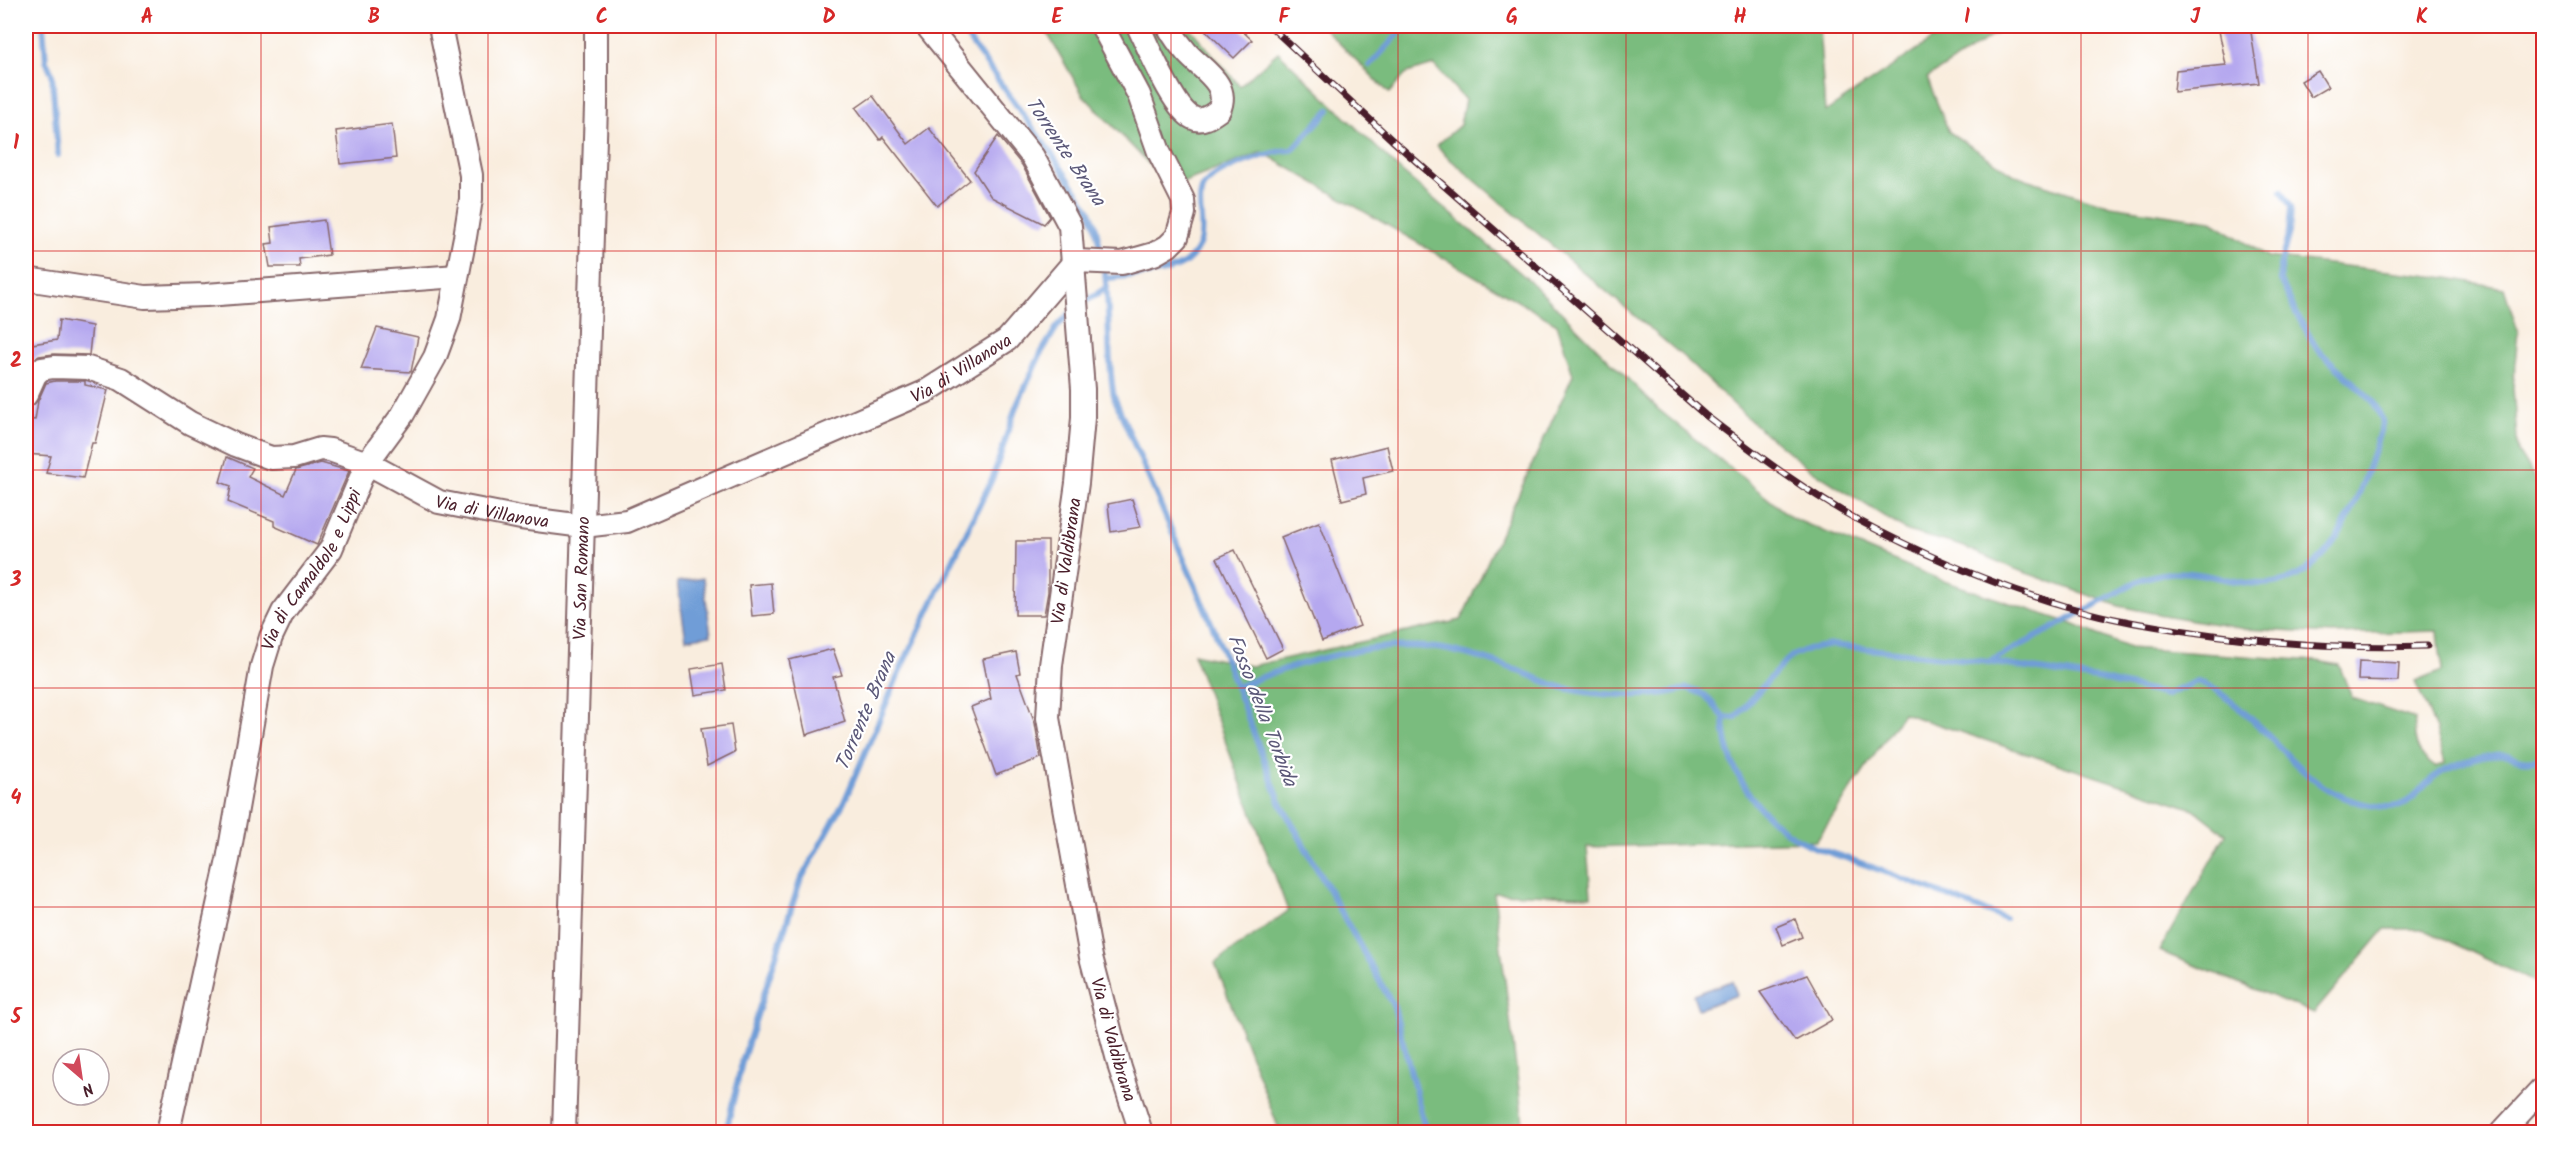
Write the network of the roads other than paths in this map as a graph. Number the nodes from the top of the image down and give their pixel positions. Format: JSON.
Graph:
{"nodes":[{"id":1,"x":440,"y":26,"type":"edge"},
{"id":2,"x":596,"y":26,"type":"edge"},
{"id":3,"x":927,"y":26,"type":"edge"},
{"id":4,"x":1102,"y":26,"type":"edge"},
{"id":5,"x":1138,"y":26,"type":"edge"},
{"id":6,"x":1168,"y":26,"type":"edge"},
{"id":7,"x":1075,"y":261,"type":"junction"},
{"id":8,"x":457,"y":276,"type":"junction"},
{"id":9,"x":26,"y":279,"type":"edge"},
{"id":10,"x":26,"y":396,"type":"edge"},
{"id":11,"x":367,"y":463,"type":"junction"},
{"id":12,"x":583,"y":526,"type":"junction"},
{"id":13,"x":2544,"y":1087,"type":"edge"},
{"id":14,"x":168,"y":1132,"type":"edge"},
{"id":15,"x":564,"y":1132,"type":"edge"},
{"id":16,"x":1141,"y":1132,"type":"edge"},
{"id":17,"x":2502,"y":1132,"type":"edge"}],
"edges":[{"from":1,"to":8,"type":"street","name":"Via di Camaldole e Lippi"},
{"from":2,"to":12,"type":"street","name":"Via San Romano"},
{"from":3,"to":7,"type":"street","name":"Via di Valdibrana"},
{"from":4,"to":7,"type":"street"},
{"from":5,"to":6,"type":"street"},
{"from":7,"to":12,"type":"street","name":"Via di Villanova"},
{"from":7,"to":16,"type":"street","name":"Via di Valdibrana"},
{"from":8,"to":9,"type":"street"},
{"from":8,"to":11,"type":"street","name":"Via di Camaldole e Lippi"},
{"from":10,"to":11,"type":"street","name":"Via di Villanova"},
{"from":11,"to":12,"type":"street","name":"Via di Villanova"},
{"from":11,"to":14,"type":"street","name":"Via di Camaldole e Lippi"},
{"from":12,"to":15,"type":"street","name":"Via San Romano"},
{"from":13,"to":17,"type":"street"}]}
